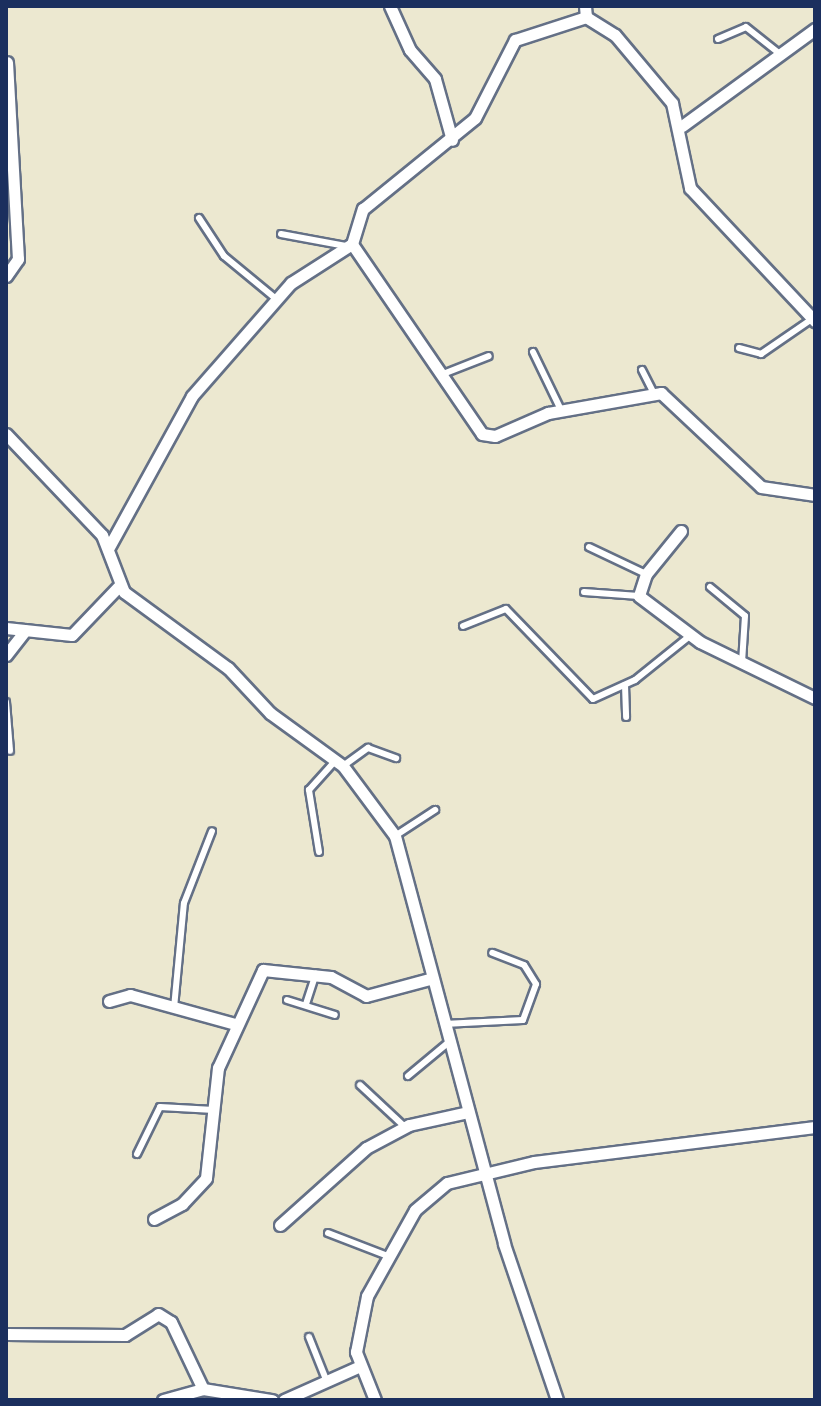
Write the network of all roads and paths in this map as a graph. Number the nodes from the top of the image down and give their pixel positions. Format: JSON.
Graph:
{"nodes":[{"id":1,"x":390,"y":6,"type":"edge"},
{"id":2,"x":586,"y":12,"type":"edge"},
{"id":3,"x":815,"y":29,"type":"edge"},
{"id":4,"x":718,"y":39,"type":"dead end"},
{"id":5,"x":783,"y":57,"type":"junction"},
{"id":6,"x":7,"y":62,"type":"edge"},
{"id":7,"x":8,"y":116,"type":"edge"},
{"id":8,"x":682,"y":126,"type":"junction"},
{"id":9,"x":452,"y":140,"type":"junction"},
{"id":10,"x":199,"y":218,"type":"dead end"},
{"id":11,"x":281,"y":234,"type":"dead end"},
{"id":12,"x":349,"y":245,"type":"junction"},
{"id":13,"x":6,"y":276,"type":"edge"},
{"id":14,"x":275,"y":298,"type":"junction"},
{"id":15,"x":814,"y":320,"type":"edge"},
{"id":16,"x":739,"y":348,"type":"dead end"},
{"id":17,"x":533,"y":352,"type":"dead end"},
{"id":18,"x":489,"y":356,"type":"dead end"},
{"id":19,"x":642,"y":370,"type":"dead end"},
{"id":20,"x":443,"y":374,"type":"junction"},
{"id":21,"x":654,"y":394,"type":"junction"},
{"id":22,"x":561,"y":410,"type":"junction"},
{"id":23,"x":6,"y":434,"type":"edge"},
{"id":24,"x":815,"y":495,"type":"edge"},
{"id":25,"x":681,"y":531,"type":"dead end"},
{"id":26,"x":109,"y":547,"type":"junction"},
{"id":27,"x":589,"y":547,"type":"dead end"},
{"id":28,"x":646,"y":574,"type":"junction"},
{"id":29,"x":119,"y":586,"type":"junction"},
{"id":30,"x":710,"y":587,"type":"dead end"},
{"id":31,"x":584,"y":592,"type":"dead end"},
{"id":32,"x":639,"y":596,"type":"junction"},
{"id":33,"x":463,"y":626,"type":"dead end"},
{"id":34,"x":6,"y":628,"type":"edge"},
{"id":35,"x":25,"y":631,"type":"junction"},
{"id":36,"x":691,"y":635,"type":"junction"},
{"id":37,"x":6,"y":655,"type":"edge"},
{"id":38,"x":742,"y":662,"type":"junction"},
{"id":39,"x":625,"y":685,"type":"junction"},
{"id":40,"x":815,"y":698,"type":"edge"},
{"id":41,"x":6,"y":702,"type":"edge"},
{"id":42,"x":626,"y":717,"type":"dead end"},
{"id":43,"x":10,"y":751,"type":"dead end"},
{"id":44,"x":396,"y":758,"type":"dead end"},
{"id":45,"x":339,"y":764,"type":"junction"},
{"id":46,"x":435,"y":810,"type":"dead end"},
{"id":47,"x":212,"y":831,"type":"dead end"},
{"id":48,"x":395,"y":836,"type":"junction"},
{"id":49,"x":319,"y":852,"type":"dead end"},
{"id":50,"x":492,"y":953,"type":"dead end"},
{"id":51,"x":316,"y":974,"type":"junction"},
{"id":52,"x":433,"y":978,"type":"junction"},
{"id":53,"x":287,"y":1000,"type":"dead end"},
{"id":54,"x":109,"y":1001,"type":"dead end"},
{"id":55,"x":306,"y":1004,"type":"junction"},
{"id":56,"x":174,"y":1008,"type":"junction"},
{"id":57,"x":335,"y":1015,"type":"dead end"},
{"id":58,"x":235,"y":1024,"type":"junction"},
{"id":59,"x":444,"y":1024,"type":"junction"},
{"id":60,"x":449,"y":1042,"type":"junction"},
{"id":61,"x":408,"y":1076,"type":"dead end"},
{"id":62,"x":360,"y":1085,"type":"dead end"},
{"id":63,"x":214,"y":1110,"type":"junction"},
{"id":64,"x":468,"y":1112,"type":"junction"},
{"id":65,"x":405,"y":1127,"type":"junction"},
{"id":66,"x":815,"y":1127,"type":"edge"},
{"id":67,"x":137,"y":1154,"type":"dead end"},
{"id":68,"x":484,"y":1174,"type":"junction"},
{"id":69,"x":154,"y":1219,"type":"dead end"},
{"id":70,"x":280,"y":1225,"type":"dead end"},
{"id":71,"x":328,"y":1233,"type":"dead end"},
{"id":72,"x":388,"y":1256,"type":"junction"},
{"id":73,"x":6,"y":1334,"type":"edge"},
{"id":74,"x":309,"y":1337,"type":"dead end"},
{"id":75,"x":358,"y":1367,"type":"junction"},
{"id":76,"x":328,"y":1384,"type":"junction"},
{"id":77,"x":203,"y":1389,"type":"junction"},
{"id":78,"x":163,"y":1400,"type":"edge"},
{"id":79,"x":272,"y":1400,"type":"edge"},
{"id":80,"x":284,"y":1400,"type":"edge"},
{"id":81,"x":375,"y":1400,"type":"edge"},
{"id":82,"x":557,"y":1400,"type":"edge"}],
"edges":[{"from":1,"to":9,"type":"street"},
{"from":2,"to":8,"type":"street"},
{"from":2,"to":9,"type":"street"},
{"from":3,"to":5,"type":"street"},
{"from":4,"to":5,"type":"lane"},
{"from":5,"to":8,"type":"street"},
{"from":6,"to":7,"type":"street"},
{"from":7,"to":13,"type":"street"},
{"from":8,"to":15,"type":"street"},
{"from":9,"to":12,"type":"street"},
{"from":10,"to":14,"type":"lane"},
{"from":11,"to":12,"type":"lane"},
{"from":12,"to":14,"type":"street"},
{"from":12,"to":20,"type":"street"},
{"from":14,"to":26,"type":"street"},
{"from":15,"to":16,"type":"lane"},
{"from":17,"to":22,"type":"lane"},
{"from":18,"to":20,"type":"lane"},
{"from":19,"to":21,"type":"lane"},
{"from":20,"to":22,"type":"street"},
{"from":21,"to":22,"type":"street"},
{"from":21,"to":24,"type":"street"},
{"from":23,"to":26,"type":"street"},
{"from":25,"to":28,"type":"street"},
{"from":26,"to":29,"type":"street"},
{"from":27,"to":28,"type":"lane"},
{"from":28,"to":32,"type":"street"},
{"from":29,"to":35,"type":"street"},
{"from":29,"to":45,"type":"street"},
{"from":30,"to":38,"type":"lane"},
{"from":31,"to":32,"type":"lane"},
{"from":32,"to":36,"type":"street"},
{"from":33,"to":39,"type":"lane"},
{"from":34,"to":35,"type":"street"},
{"from":35,"to":37,"type":"street"},
{"from":36,"to":38,"type":"street"},
{"from":36,"to":39,"type":"lane"},
{"from":38,"to":40,"type":"street"},
{"from":39,"to":42,"type":"lane"},
{"from":41,"to":43,"type":"lane"},
{"from":44,"to":45,"type":"lane"},
{"from":45,"to":48,"type":"street"},
{"from":45,"to":49,"type":"lane"},
{"from":46,"to":48,"type":"lane"},
{"from":47,"to":56,"type":"lane"},
{"from":48,"to":52,"type":"street"},
{"from":50,"to":59,"type":"lane"},
{"from":51,"to":52,"type":"street"},
{"from":51,"to":55,"type":"lane"},
{"from":51,"to":58,"type":"street"},
{"from":52,"to":59,"type":"street"},
{"from":53,"to":55,"type":"lane"},
{"from":54,"to":56,"type":"street"},
{"from":55,"to":57,"type":"lane"},
{"from":56,"to":58,"type":"street"},
{"from":58,"to":63,"type":"street"},
{"from":59,"to":60,"type":"street"},
{"from":60,"to":61,"type":"lane"},
{"from":60,"to":64,"type":"street"},
{"from":62,"to":65,"type":"lane"},
{"from":63,"to":67,"type":"lane"},
{"from":63,"to":69,"type":"street"},
{"from":64,"to":65,"type":"street"},
{"from":64,"to":68,"type":"street"},
{"from":65,"to":70,"type":"street"},
{"from":66,"to":68,"type":"street"},
{"from":68,"to":72,"type":"street"},
{"from":68,"to":82,"type":"street"},
{"from":71,"to":72,"type":"lane"},
{"from":72,"to":75,"type":"street"},
{"from":73,"to":77,"type":"street"},
{"from":74,"to":76,"type":"lane"},
{"from":75,"to":76,"type":"street"},
{"from":75,"to":81,"type":"street"},
{"from":76,"to":80,"type":"street"},
{"from":77,"to":78,"type":"street"},
{"from":77,"to":79,"type":"street"}]}
